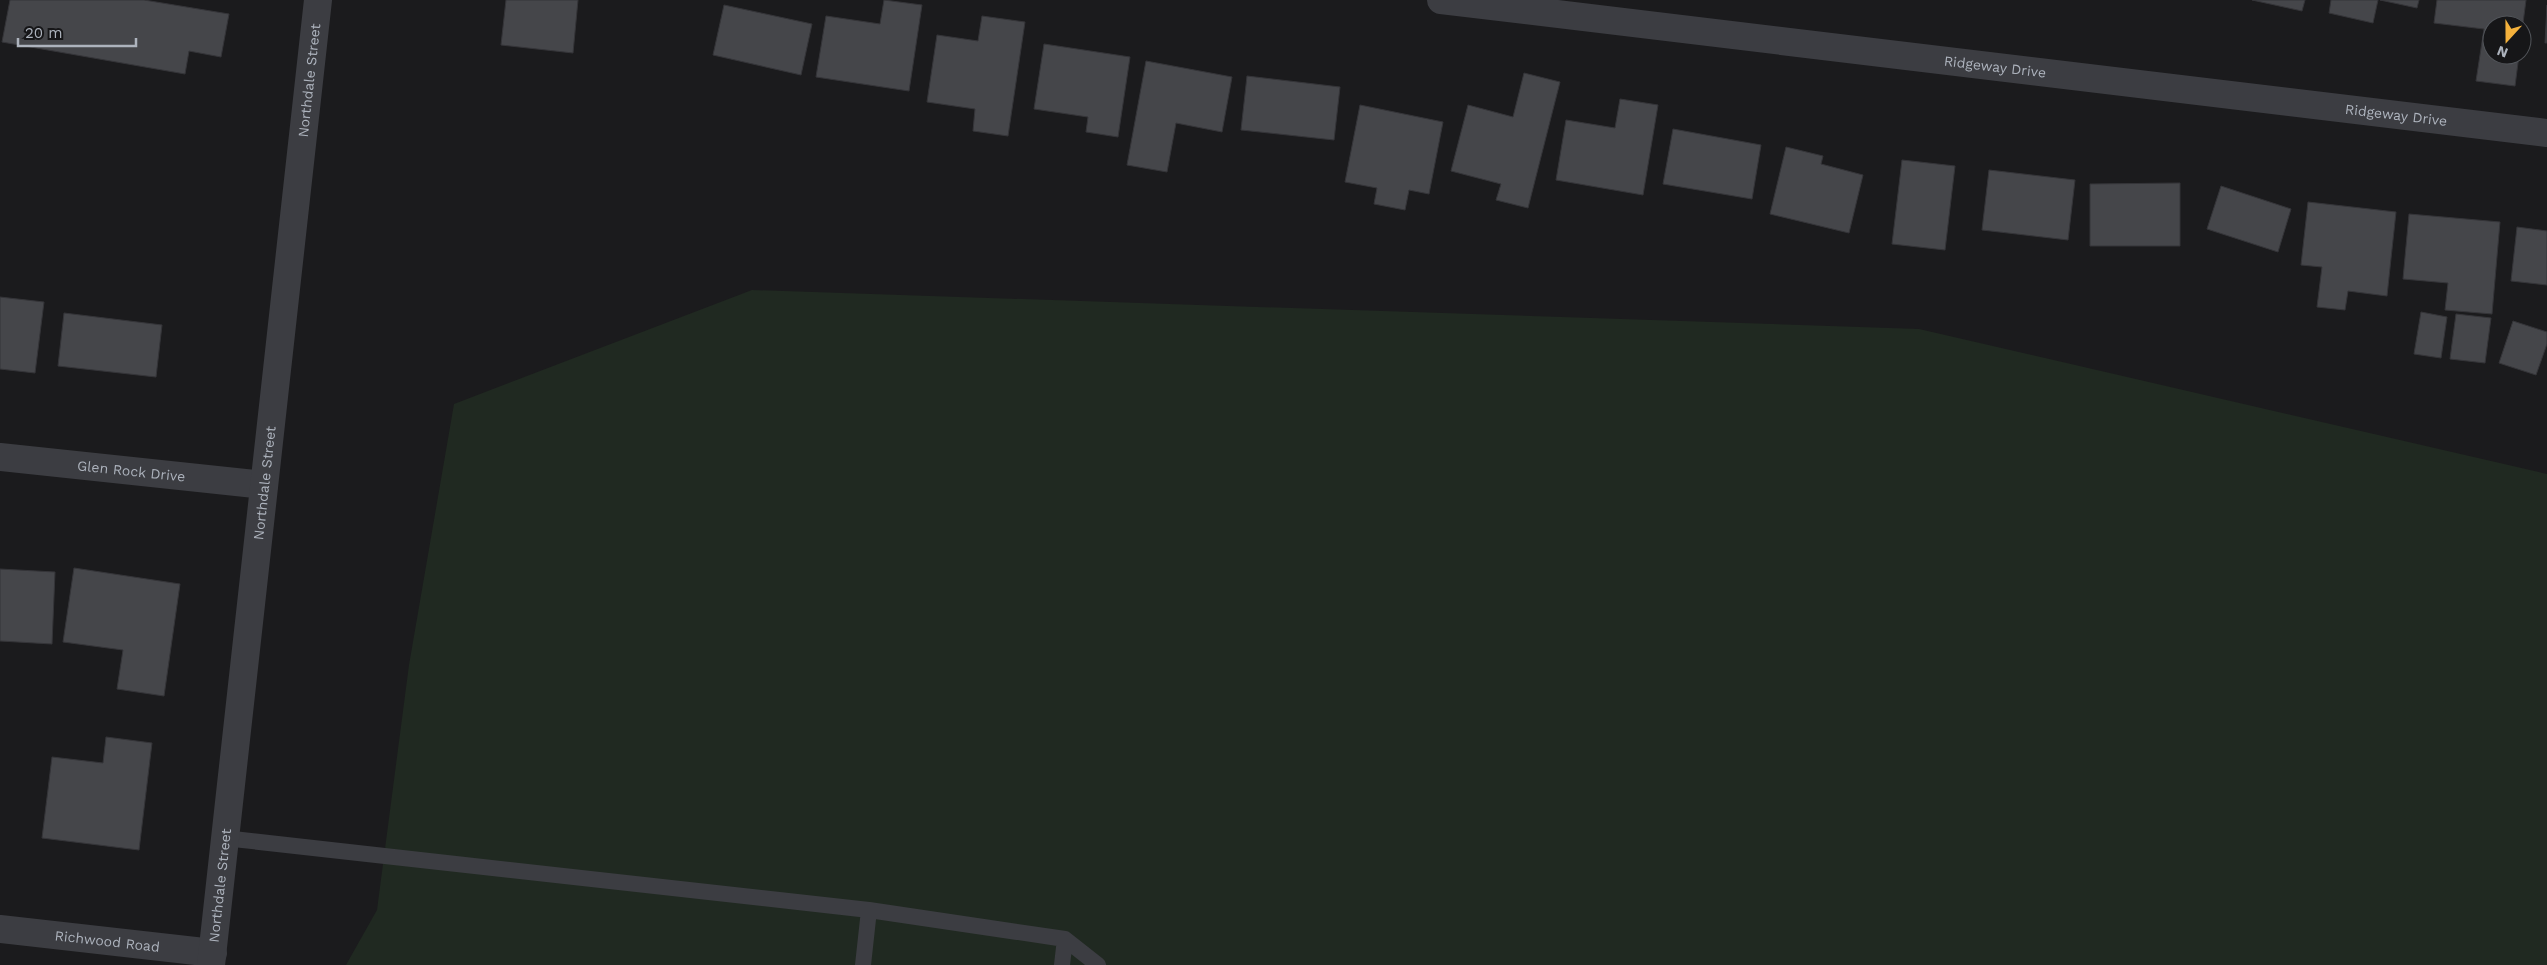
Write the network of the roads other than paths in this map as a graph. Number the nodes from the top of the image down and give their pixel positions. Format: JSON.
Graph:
{"nodes":[{"id":1,"x":318,"y":0,"type":"edge"},
{"id":2,"x":1441,"y":0,"type":"edge"},
{"id":3,"x":2547,"y":133,"type":"edge"},
{"id":4,"x":0,"y":457,"type":"edge"},
{"id":5,"x":264,"y":485,"type":"junction"},
{"id":6,"x":224,"y":838,"type":"junction"},
{"id":7,"x":869,"y":910,"type":"junction"},
{"id":8,"x":0,"y":929,"type":"edge"},
{"id":9,"x":1065,"y":939,"type":"junction"},
{"id":10,"x":212,"y":959,"type":"edge"},
{"id":11,"x":863,"y":965,"type":"edge"},
{"id":12,"x":1062,"y":965,"type":"edge"},
{"id":13,"x":1098,"y":965,"type":"edge"}],
"edges":[{"from":1,"to":5,"type":"street","name":"Northdale Street"},
{"from":2,"to":3,"type":"street","name":"Ridgeway Drive"},
{"from":4,"to":5,"type":"street","name":"Glen Rock Drive"},
{"from":5,"to":6,"type":"street","name":"Northdale Street"},
{"from":6,"to":7,"type":"lane"},
{"from":6,"to":10,"type":"street","name":"Northdale Street"},
{"from":7,"to":9,"type":"lane"},
{"from":7,"to":11,"type":"lane"},
{"from":8,"to":10,"type":"street","name":"Richwood Road"},
{"from":9,"to":12,"type":"lane"},
{"from":9,"to":13,"type":"lane"}]}
